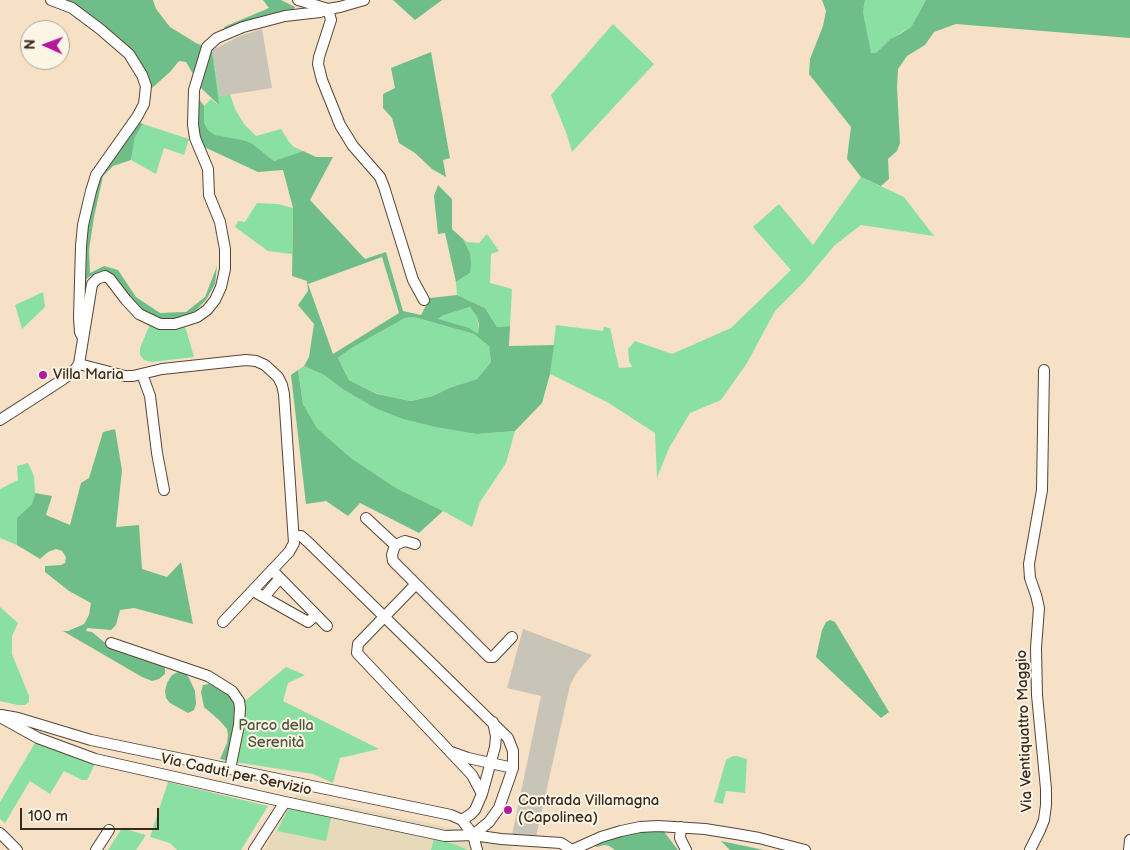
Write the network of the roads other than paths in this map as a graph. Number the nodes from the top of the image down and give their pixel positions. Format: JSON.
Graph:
{"nodes":[{"id":1,"x":51,"y":0,"type":"edge"},
{"id":2,"x":298,"y":0,"type":"edge"},
{"id":3,"x":364,"y":0,"type":"edge"},
{"id":4,"x":328,"y":9,"type":"junction"},
{"id":5,"x":424,"y":300,"type":"dead end"},
{"id":6,"x":84,"y":339,"type":"junction"},
{"id":7,"x":80,"y":364,"type":"junction"},
{"id":8,"x":1044,"y":370,"type":"dead end"},
{"id":9,"x":142,"y":374,"type":"junction"},
{"id":10,"x":0,"y":420,"type":"edge"},
{"id":11,"x":164,"y":490,"type":"dead end"},
{"id":12,"x":366,"y":518,"type":"dead end"},
{"id":13,"x":295,"y":536,"type":"junction"},
{"id":14,"x":415,"y":544,"type":"dead end"},
{"id":15,"x":395,"y":545,"type":"junction"},
{"id":16,"x":272,"y":570,"type":"junction"},
{"id":17,"x":280,"y":578,"type":"junction"},
{"id":18,"x":416,"y":584,"type":"junction"},
{"id":19,"x":252,"y":591,"type":"junction"},
{"id":20,"x":264,"y":597,"type":"junction"},
{"id":21,"x":316,"y":614,"type":"junction"},
{"id":22,"x":385,"y":617,"type":"junction"},
{"id":23,"x":223,"y":622,"type":"dead end"},
{"id":24,"x":327,"y":626,"type":"dead end"},
{"id":25,"x":512,"y":637,"type":"dead end"},
{"id":26,"x":112,"y":643,"type":"dead end"},
{"id":27,"x":0,"y":716,"type":"edge"},
{"id":28,"x":493,"y":722,"type":"junction"},
{"id":29,"x":449,"y":751,"type":"junction"},
{"id":30,"x":490,"y":763,"type":"junction"},
{"id":31,"x":513,"y":768,"type":"junction"},
{"id":32,"x":230,"y":769,"type":"junction"},
{"id":33,"x":482,"y":794,"type":"junction"},
{"id":34,"x":285,"y":802,"type":"junction"},
{"id":35,"x":462,"y":820,"type":"junction"},
{"id":36,"x":681,"y":827,"type":"junction"},
{"id":37,"x":109,"y":830,"type":"dead end"},
{"id":38,"x":0,"y":833,"type":"edge"},
{"id":39,"x":473,"y":835,"type":"junction"},
{"id":40,"x":514,"y":839,"type":"junction"},
{"id":41,"x":1130,"y":840,"type":"edge"},
{"id":42,"x":17,"y":850,"type":"edge"},
{"id":43,"x":96,"y":850,"type":"edge"},
{"id":44,"x":254,"y":850,"type":"edge"},
{"id":45,"x":477,"y":850,"type":"edge"},
{"id":46,"x":505,"y":850,"type":"edge"},
{"id":47,"x":572,"y":850,"type":"edge"},
{"id":48,"x":686,"y":850,"type":"edge"},
{"id":49,"x":805,"y":850,"type":"edge"},
{"id":50,"x":1030,"y":850,"type":"edge"},
{"id":51,"x":1128,"y":850,"type":"edge"}],
"edges":[{"from":1,"to":6,"type":"street"},
{"from":2,"to":4,"type":"street"},
{"from":3,"to":4,"type":"street"},
{"from":4,"to":5,"type":"street"},
{"from":4,"to":6,"type":"street"},
{"from":6,"to":7,"type":"street"},
{"from":7,"to":9,"type":"street"},
{"from":7,"to":10,"type":"street"},
{"from":8,"to":50,"type":"street","name":"Via Ventiquattro Maggio"},
{"from":9,"to":11,"type":"street"},
{"from":9,"to":13,"type":"street"},
{"from":12,"to":15,"type":"street"},
{"from":13,"to":16,"type":"street"},
{"from":13,"to":22,"type":"street"},
{"from":14,"to":15,"type":"street"},
{"from":15,"to":18,"type":"street"},
{"from":16,"to":17,"type":"street"},
{"from":16,"to":19,"type":"street"},
{"from":17,"to":20,"type":"street"},
{"from":17,"to":21,"type":"street"},
{"from":18,"to":22,"type":"street"},
{"from":18,"to":25,"type":"street"},
{"from":19,"to":20,"type":"street"},
{"from":19,"to":23,"type":"street"},
{"from":20,"to":21,"type":"street"},
{"from":21,"to":24,"type":"street"},
{"from":22,"to":28,"type":"street"},
{"from":22,"to":29,"type":"street"},
{"from":26,"to":32,"type":"street","name":"Via Caduti per Servizio"},
{"from":27,"to":32,"type":"street","name":"Via Caduti per Servizio"},
{"from":27,"to":34,"type":"street","name":"Via Caduti per Servizio"},
{"from":28,"to":30,"type":"street"},
{"from":28,"to":31,"type":"street"},
{"from":29,"to":30,"type":"street"},
{"from":29,"to":33,"type":"street"},
{"from":30,"to":31,"type":"street"},
{"from":30,"to":33,"type":"street"},
{"from":31,"to":39,"type":"street"},
{"from":32,"to":35,"type":"street","name":"Via Caduti per Servizio"},
{"from":33,"to":35,"type":"street"},
{"from":34,"to":39,"type":"street","name":"Via Caduti per Servizio"},
{"from":34,"to":44,"type":"street"},
{"from":35,"to":39,"type":"street"},
{"from":36,"to":47,"type":"street"},
{"from":36,"to":48,"type":"street"},
{"from":36,"to":49,"type":"street"},
{"from":37,"to":43,"type":"street"},
{"from":38,"to":42,"type":"street"},
{"from":39,"to":40,"type":"street","name":"Via Caduti per Servizio"},
{"from":39,"to":45,"type":"street"},
{"from":40,"to":46,"type":"street"},
{"from":40,"to":47,"type":"street","name":"Via Caduti per Servizio"},
{"from":41,"to":51,"type":"street"}]}
